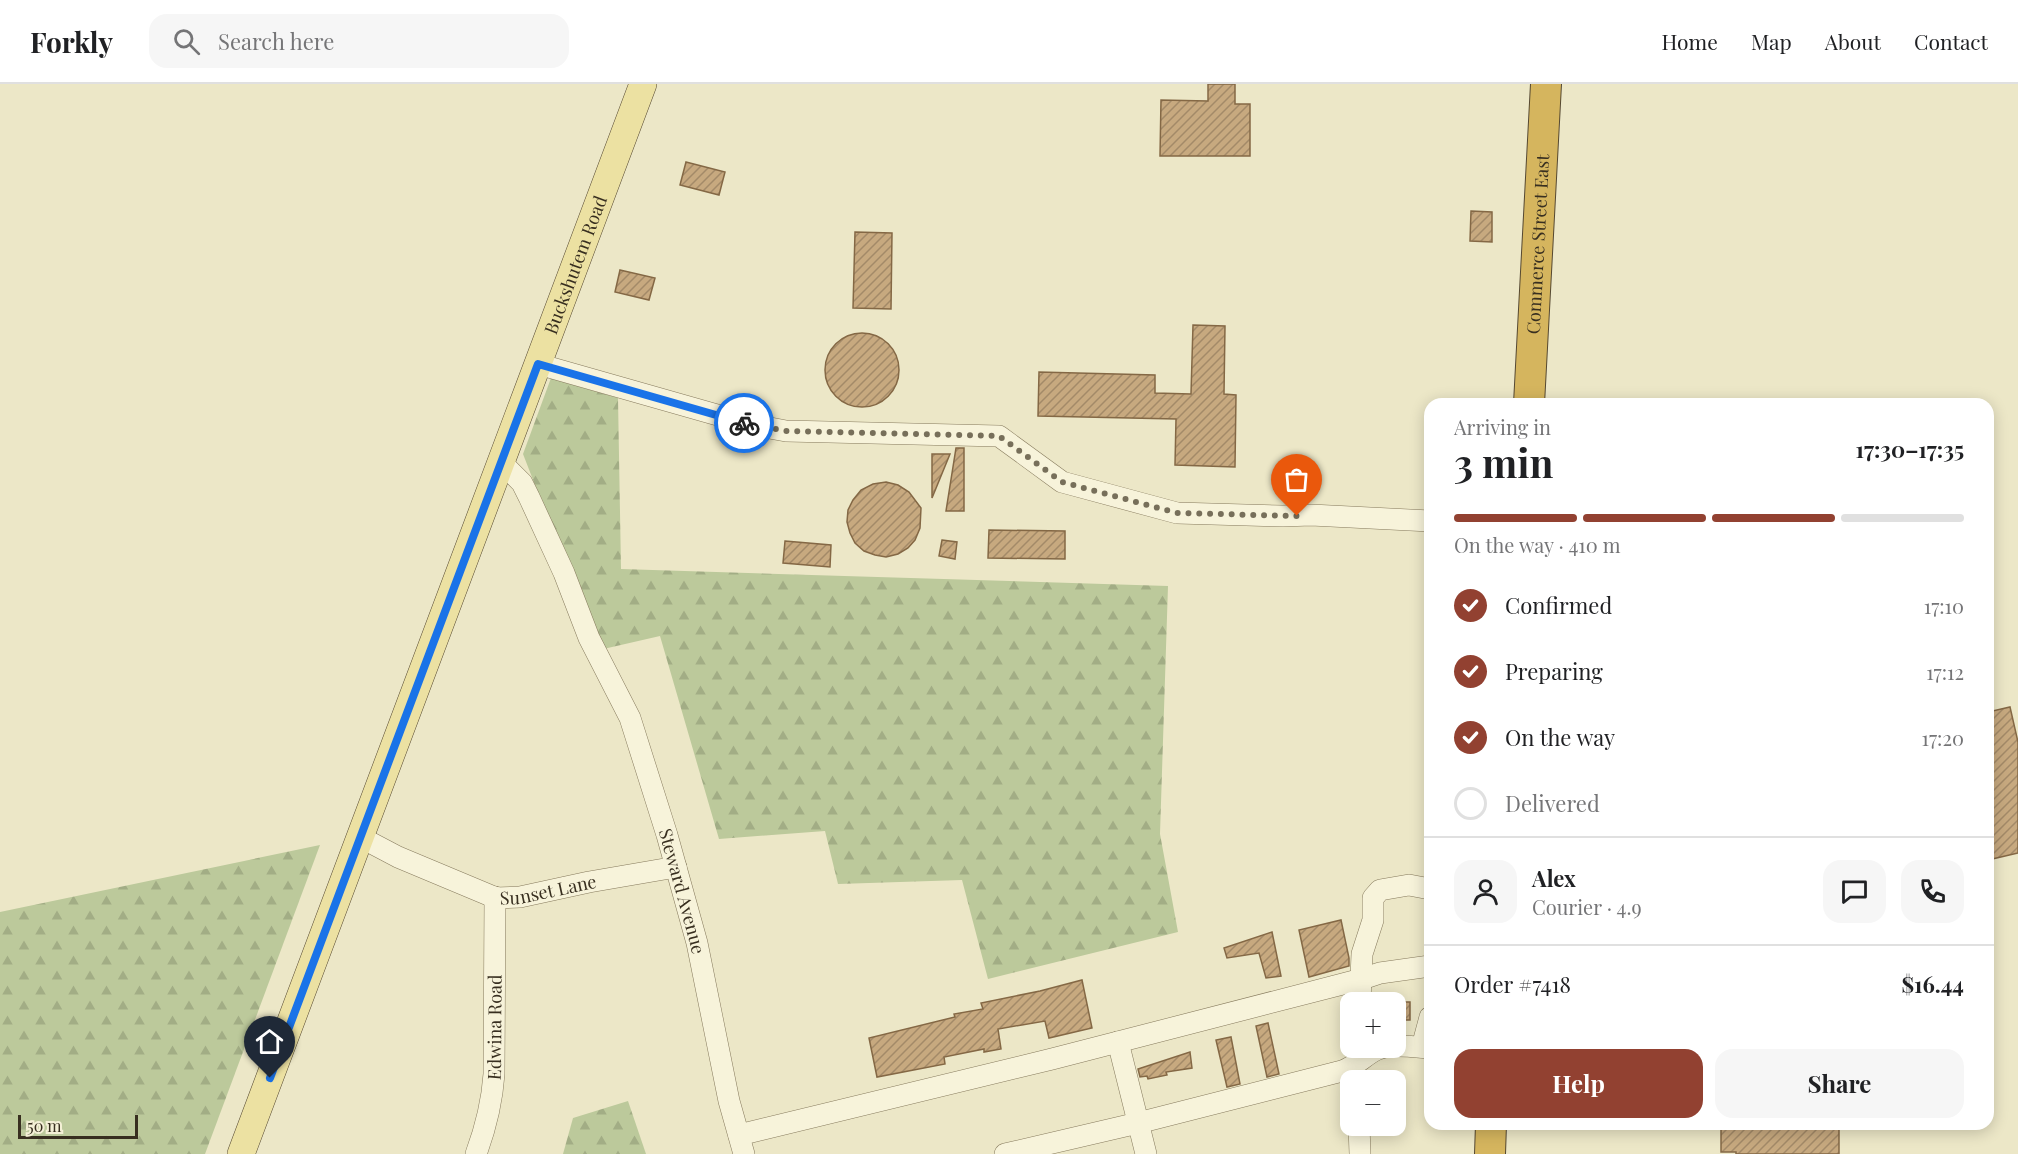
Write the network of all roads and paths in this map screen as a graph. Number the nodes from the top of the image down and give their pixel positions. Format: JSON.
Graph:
{"nodes":[{"id":1,"x":643,"y":84,"type":"edge"},
{"id":2,"x":1546,"y":84,"type":"edge"},
{"id":3,"x":538,"y":364,"type":"junction"},
{"id":4,"x":1529,"y":398,"type":"edge"},
{"id":5,"x":500,"y":461,"type":"junction"},
{"id":6,"x":1424,"y":521,"type":"edge"},
{"id":7,"x":360,"y":837,"type":"junction"},
{"id":8,"x":676,"y":867,"type":"junction"},
{"id":9,"x":1424,"y":888,"type":"edge"},
{"id":10,"x":495,"y":897,"type":"junction"},
{"id":11,"x":1424,"y":967,"type":"edge"},
{"id":12,"x":1362,"y":979,"type":"junction"},
{"id":13,"x":1361,"y":992,"type":"edge"},
{"id":14,"x":1118,"y":1042,"type":"junction"},
{"id":15,"x":1424,"y":1048,"type":"edge"},
{"id":16,"x":1356,"y":1064,"type":"edge"},
{"id":17,"x":1138,"y":1123,"type":"junction"},
{"id":18,"x":1491,"y":1130,"type":"edge"},
{"id":19,"x":1359,"y":1136,"type":"edge"},
{"id":20,"x":741,"y":1144,"type":"edge"},
{"id":21,"x":241,"y":1154,"type":"edge"},
{"id":22,"x":476,"y":1154,"type":"edge"},
{"id":23,"x":1005,"y":1154,"type":"edge"},
{"id":24,"x":1146,"y":1154,"type":"edge"},
{"id":25,"x":1360,"y":1154,"type":"edge"},
{"id":26,"x":1490,"y":1154,"type":"edge"}],
"edges":[{"from":1,"to":3,"type":"main road","name":"Buckshutem Road"},
{"from":2,"to":4,"type":"highway","name":"Commerce Street East"},
{"from":3,"to":5,"type":"main road","name":"Buckshutem Road"},
{"from":3,"to":6,"type":"street"},
{"from":5,"to":7,"type":"main road","name":"Buckshutem Road"},
{"from":5,"to":8,"type":"street","name":"Steward Avenue"},
{"from":7,"to":10,"type":"street","name":"Sunset Lane"},
{"from":7,"to":21,"type":"main road","name":"Buckshutem Road"},
{"from":8,"to":10,"type":"street","name":"Sunset Lane"},
{"from":8,"to":20,"type":"street","name":"Steward Avenue"},
{"from":9,"to":12,"type":"street"},
{"from":10,"to":22,"type":"street","name":"Edwina Road"},
{"from":11,"to":12,"type":"street"},
{"from":12,"to":13,"type":"street"},
{"from":12,"to":14,"type":"street"},
{"from":14,"to":17,"type":"street"},
{"from":14,"to":20,"type":"street"},
{"from":15,"to":16,"type":"street"},
{"from":16,"to":17,"type":"street"},
{"from":17,"to":23,"type":"street"},
{"from":17,"to":24,"type":"street"},
{"from":18,"to":26,"type":"highway"},
{"from":19,"to":25,"type":"street"}]}
